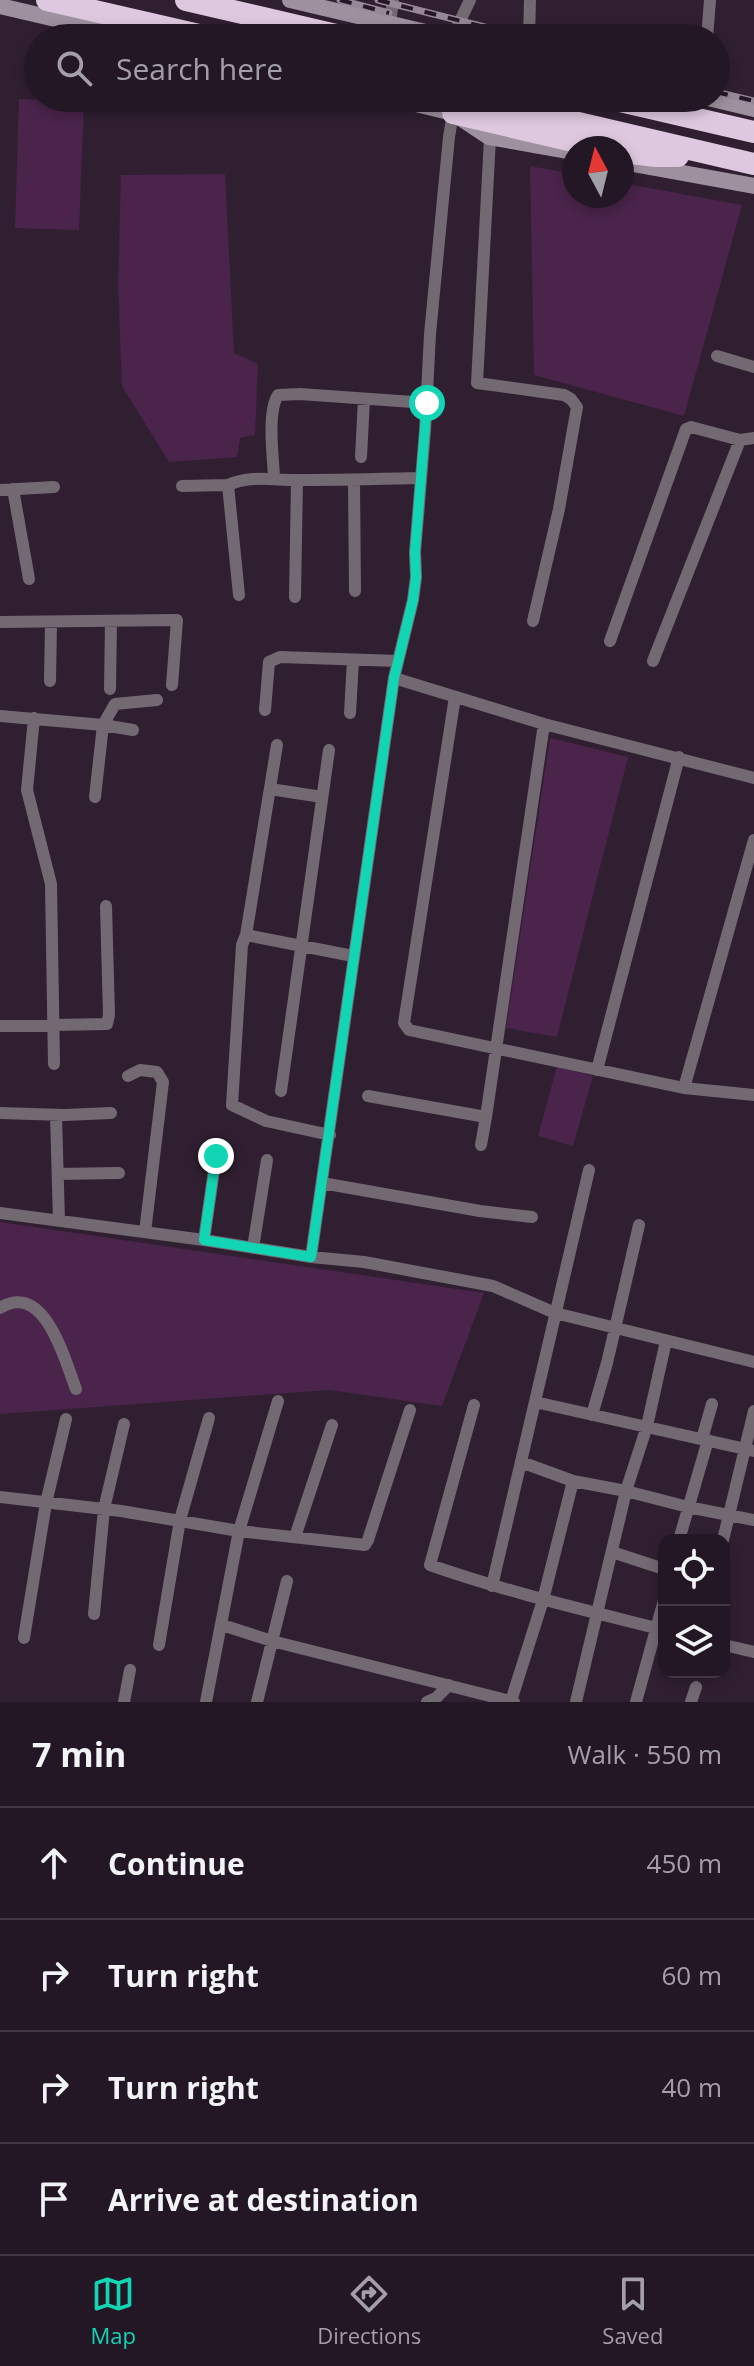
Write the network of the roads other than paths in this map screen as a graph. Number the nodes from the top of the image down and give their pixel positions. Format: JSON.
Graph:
{"nodes":[{"id":1,"x":47,"y":0,"type":"edge"},
{"id":2,"x":186,"y":0,"type":"edge"},
{"id":3,"x":290,"y":0,"type":"edge"},
{"id":4,"x":393,"y":0,"type":"edge"},
{"id":5,"x":470,"y":0,"type":"edge"},
{"id":6,"x":530,"y":0,"type":"edge"},
{"id":7,"x":710,"y":0,"type":"edge"},
{"id":8,"x":0,"y":6,"type":"edge"},
{"id":9,"x":77,"y":24,"type":"edge"},
{"id":10,"x":150,"y":24,"type":"edge"},
{"id":11,"x":290,"y":24,"type":"edge"},
{"id":12,"x":390,"y":24,"type":"joint"},
{"id":13,"x":459,"y":24,"type":"edge"},
{"id":14,"x":529,"y":24,"type":"edge"},
{"id":15,"x":708,"y":24,"type":"edge"},
{"id":16,"x":730,"y":103,"type":"edge"},
{"id":17,"x":754,"y":109,"type":"edge"},
{"id":18,"x":449,"y":112,"type":"edge"},
{"id":19,"x":531,"y":112,"type":"edge"},
{"id":20,"x":668,"y":112,"type":"edge"},
{"id":21,"x":453,"y":113,"type":"junction"},
{"id":22,"x":754,"y":132,"type":"edge"},
{"id":23,"x":490,"y":138,"type":"junction"},
{"id":24,"x":562,"y":138,"type":"edge"},
{"id":25,"x":562,"y":150,"type":"edge"},
{"id":26,"x":634,"y":153,"type":"edge"},
{"id":27,"x":719,"y":156,"type":"junction"},
{"id":28,"x":634,"y":164,"type":"edge"},
{"id":29,"x":754,"y":164,"type":"edge"},
{"id":30,"x":754,"y":186,"type":"edge"},
{"id":31,"x":717,"y":356,"type":"dead end"},
{"id":32,"x":754,"y":367,"type":"edge"},
{"id":33,"x":364,"y":399,"type":"junction"},
{"id":34,"x":427,"y":403,"type":"junction"},
{"id":35,"x":747,"y":439,"type":"edge"},
{"id":36,"x":361,"y":457,"type":"dead end"},
{"id":37,"x":274,"y":477,"type":"junction"},
{"id":38,"x":421,"y":478,"type":"junction"},
{"id":39,"x":297,"y":480,"type":"junction"},
{"id":40,"x":354,"y":480,"type":"junction"},
{"id":41,"x":228,"y":485,"type":"junction"},
{"id":42,"x":182,"y":486,"type":"dead end"},
{"id":43,"x":54,"y":487,"type":"dead end"},
{"id":44,"x":6,"y":490,"type":"edge"},
{"id":45,"x":29,"y":579,"type":"dead end"},
{"id":46,"x":355,"y":591,"type":"dead end"},
{"id":47,"x":239,"y":595,"type":"dead end"},
{"id":48,"x":295,"y":597,"type":"dead end"},
{"id":49,"x":111,"y":621,"type":"junction"},
{"id":50,"x":533,"y":621,"type":"dead end"},
{"id":51,"x":0,"y":622,"type":"edge"},
{"id":52,"x":51,"y":622,"type":"junction"},
{"id":53,"x":610,"y":641,"type":"dead end"},
{"id":54,"x":353,"y":660,"type":"junction"},
{"id":55,"x":398,"y":661,"type":"junction"},
{"id":56,"x":653,"y":661,"type":"dead end"},
{"id":57,"x":394,"y":678,"type":"junction"},
{"id":58,"x":50,"y":681,"type":"dead end"},
{"id":59,"x":172,"y":685,"type":"dead end"},
{"id":60,"x":110,"y":689,"type":"dead end"},
{"id":61,"x":455,"y":697,"type":"junction"},
{"id":62,"x":157,"y":700,"type":"dead end"},
{"id":63,"x":265,"y":710,"type":"dead end"},
{"id":64,"x":350,"y":713,"type":"dead end"},
{"id":65,"x":0,"y":716,"type":"edge"},
{"id":66,"x":34,"y":718,"type":"junction"},
{"id":67,"x":544,"y":724,"type":"junction"},
{"id":68,"x":103,"y":725,"type":"junction"},
{"id":69,"x":133,"y":730,"type":"dead end"},
{"id":70,"x":277,"y":745,"type":"dead end"},
{"id":71,"x":329,"y":750,"type":"dead end"},
{"id":72,"x":679,"y":757,"type":"junction"},
{"id":73,"x":754,"y":778,"type":"edge"},
{"id":74,"x":270,"y":789,"type":"junction"},
{"id":75,"x":95,"y":797,"type":"dead end"},
{"id":76,"x":322,"y":797,"type":"junction"},
{"id":77,"x":754,"y":840,"type":"edge"},
{"id":78,"x":106,"y":906,"type":"dead end"},
{"id":79,"x":246,"y":935,"type":"junction"},
{"id":80,"x":301,"y":946,"type":"junction"},
{"id":81,"x":353,"y":956,"type":"junction"},
{"id":82,"x":54,"y":1025,"type":"junction"},
{"id":83,"x":0,"y":1026,"type":"edge"},
{"id":84,"x":497,"y":1050,"type":"junction"},
{"id":85,"x":54,"y":1064,"type":"dead end"},
{"id":86,"x":597,"y":1070,"type":"junction"},
{"id":87,"x":128,"y":1076,"type":"dead end"},
{"id":88,"x":684,"y":1088,"type":"junction"},
{"id":89,"x":281,"y":1091,"type":"dead end"},
{"id":90,"x":754,"y":1095,"type":"edge"},
{"id":91,"x":368,"y":1096,"type":"dead end"},
{"id":92,"x":0,"y":1113,"type":"edge"},
{"id":93,"x":111,"y":1113,"type":"dead end"},
{"id":94,"x":56,"y":1115,"type":"junction"},
{"id":95,"x":486,"y":1117,"type":"junction"},
{"id":96,"x":330,"y":1135,"type":"junction"},
{"id":97,"x":481,"y":1145,"type":"dead end"},
{"id":98,"x":216,"y":1156,"type":"dead end"},
{"id":99,"x":267,"y":1160,"type":"dead end"},
{"id":100,"x":589,"y":1170,"type":"dead end"},
{"id":101,"x":119,"y":1173,"type":"dead end"},
{"id":102,"x":58,"y":1174,"type":"junction"},
{"id":103,"x":322,"y":1183,"type":"junction"},
{"id":104,"x":0,"y":1213,"type":"edge"},
{"id":105,"x":532,"y":1217,"type":"dead end"},
{"id":106,"x":59,"y":1221,"type":"junction"},
{"id":107,"x":639,"y":1225,"type":"dead end"},
{"id":108,"x":145,"y":1232,"type":"junction"},
{"id":109,"x":204,"y":1240,"type":"junction"},
{"id":110,"x":253,"y":1248,"type":"junction"},
{"id":111,"x":311,"y":1257,"type":"junction"},
{"id":112,"x":0,"y":1308,"type":"edge"},
{"id":113,"x":555,"y":1313,"type":"junction"},
{"id":114,"x":615,"y":1328,"type":"junction"},
{"id":115,"x":666,"y":1341,"type":"junction"},
{"id":116,"x":754,"y":1362,"type":"edge"},
{"id":117,"x":76,"y":1389,"type":"dead end"},
{"id":118,"x":278,"y":1401,"type":"dead end"},
{"id":119,"x":535,"y":1402,"type":"junction"},
{"id":120,"x":712,"y":1404,"type":"dead end"},
{"id":121,"x":474,"y":1405,"type":"dead end"},
{"id":122,"x":410,"y":1410,"type":"dead end"},
{"id":123,"x":754,"y":1411,"type":"edge"},
{"id":124,"x":592,"y":1415,"type":"junction"},
{"id":125,"x":209,"y":1418,"type":"dead end"},
{"id":126,"x":66,"y":1419,"type":"dead end"},
{"id":127,"x":124,"y":1424,"type":"dead end"},
{"id":128,"x":332,"y":1425,"type":"dead end"},
{"id":129,"x":647,"y":1426,"type":"junction"},
{"id":130,"x":705,"y":1440,"type":"junction"},
{"id":131,"x":750,"y":1450,"type":"edge"},
{"id":132,"x":521,"y":1462,"type":"junction"},
{"id":133,"x":573,"y":1481,"type":"junction"},
{"id":134,"x":626,"y":1491,"type":"junction"},
{"id":135,"x":0,"y":1497,"type":"edge"},
{"id":136,"x":46,"y":1503,"type":"junction"},
{"id":137,"x":688,"y":1507,"type":"junction"},
{"id":138,"x":104,"y":1509,"type":"junction"},
{"id":139,"x":728,"y":1515,"type":"junction"},
{"id":140,"x":180,"y":1520,"type":"junction"},
{"id":141,"x":754,"y":1520,"type":"edge"},
{"id":142,"x":239,"y":1531,"type":"junction"},
{"id":143,"x":681,"y":1534,"type":"edge"},
{"id":144,"x":724,"y":1534,"type":"edge"},
{"id":145,"x":295,"y":1537,"type":"junction"},
{"id":146,"x":612,"y":1552,"type":"junction"},
{"id":147,"x":658,"y":1567,"type":"edge"},
{"id":148,"x":287,"y":1581,"type":"dead end"},
{"id":149,"x":492,"y":1586,"type":"junction"},
{"id":150,"x":543,"y":1600,"type":"junction"},
{"id":151,"x":596,"y":1613,"type":"junction"},
{"id":152,"x":94,"y":1614,"type":"dead end"},
{"id":153,"x":222,"y":1625,"type":"junction"},
{"id":154,"x":658,"y":1628,"type":"edge"},
{"id":155,"x":658,"y":1635,"type":"edge"},
{"id":156,"x":24,"y":1638,"type":"dead end"},
{"id":157,"x":272,"y":1641,"type":"junction"},
{"id":158,"x":159,"y":1645,"type":"dead end"},
{"id":159,"x":730,"y":1646,"type":"edge"},
{"id":160,"x":754,"y":1652,"type":"edge"},
{"id":161,"x":130,"y":1670,"type":"dead end"},
{"id":162,"x":449,"y":1685,"type":"junction"},
{"id":163,"x":696,"y":1687,"type":"dead end"},
{"id":164,"x":510,"y":1701,"type":"edge"},
{"id":165,"x":124,"y":1702,"type":"edge"},
{"id":166,"x":206,"y":1702,"type":"edge"},
{"id":167,"x":257,"y":1702,"type":"edge"},
{"id":168,"x":427,"y":1702,"type":"edge"},
{"id":169,"x":576,"y":1702,"type":"edge"},
{"id":170,"x":636,"y":1702,"type":"edge"},
{"id":171,"x":691,"y":1702,"type":"edge"}],
"edges":[{"from":1,"to":10,"type":"highway"},
{"from":2,"to":11,"type":"highway"},
{"from":3,"to":12,"type":"street"},
{"from":4,"to":12,"type":"street"},
{"from":5,"to":13,"type":"street"},
{"from":6,"to":14,"type":"street"},
{"from":7,"to":15,"type":"street"},
{"from":8,"to":9,"type":"street"},
{"from":16,"to":17,"type":"street"},
{"from":18,"to":21,"type":"street"},
{"from":19,"to":27,"type":"highway"},
{"from":20,"to":22,"type":"highway"},
{"from":21,"to":23,"type":"street"},
{"from":21,"to":24,"type":"highway"},
{"from":21,"to":34,"type":"street"},
{"from":23,"to":25,"type":"street"},
{"from":23,"to":50,"type":"street"},
{"from":26,"to":27,"type":"highway"},
{"from":27,"to":29,"type":"highway"},
{"from":28,"to":30,"type":"street"},
{"from":31,"to":32,"type":"street"},
{"from":33,"to":34,"type":"street"},
{"from":33,"to":36,"type":"street"},
{"from":33,"to":37,"type":"street"},
{"from":34,"to":38,"type":"street"},
{"from":35,"to":53,"type":"street"},
{"from":35,"to":56,"type":"street"},
{"from":37,"to":39,"type":"street"},
{"from":37,"to":41,"type":"street"},
{"from":38,"to":40,"type":"street"},
{"from":38,"to":55,"type":"street"},
{"from":39,"to":40,"type":"street"},
{"from":39,"to":48,"type":"street"},
{"from":40,"to":46,"type":"street"},
{"from":41,"to":42,"type":"street"},
{"from":41,"to":47,"type":"street"},
{"from":43,"to":44,"type":"street"},
{"from":44,"to":45,"type":"street"},
{"from":49,"to":52,"type":"street"},
{"from":49,"to":59,"type":"street"},
{"from":49,"to":60,"type":"street"},
{"from":51,"to":52,"type":"street"},
{"from":52,"to":58,"type":"street"},
{"from":54,"to":55,"type":"street"},
{"from":54,"to":63,"type":"street"},
{"from":54,"to":64,"type":"street"},
{"from":55,"to":57,"type":"street"},
{"from":57,"to":61,"type":"street"},
{"from":57,"to":81,"type":"street"},
{"from":61,"to":67,"type":"street"},
{"from":61,"to":84,"type":"street"},
{"from":62,"to":68,"type":"street"},
{"from":65,"to":66,"type":"street"},
{"from":66,"to":68,"type":"street"},
{"from":66,"to":82,"type":"street"},
{"from":67,"to":72,"type":"street"},
{"from":67,"to":84,"type":"street"},
{"from":68,"to":69,"type":"street"},
{"from":68,"to":75,"type":"street"},
{"from":70,"to":74,"type":"street"},
{"from":71,"to":76,"type":"street"},
{"from":72,"to":73,"type":"street"},
{"from":72,"to":86,"type":"street"},
{"from":74,"to":76,"type":"street"},
{"from":74,"to":79,"type":"street"},
{"from":76,"to":80,"type":"street"},
{"from":77,"to":88,"type":"street"},
{"from":78,"to":82,"type":"street"},
{"from":79,"to":80,"type":"street"},
{"from":79,"to":96,"type":"street"},
{"from":80,"to":81,"type":"street"},
{"from":80,"to":89,"type":"street"},
{"from":81,"to":96,"type":"street"},
{"from":82,"to":83,"type":"street"},
{"from":82,"to":85,"type":"street"},
{"from":84,"to":86,"type":"street"},
{"from":84,"to":95,"type":"street"},
{"from":86,"to":88,"type":"street"},
{"from":87,"to":108,"type":"street"},
{"from":88,"to":90,"type":"street"},
{"from":91,"to":95,"type":"street"},
{"from":92,"to":94,"type":"street"},
{"from":93,"to":94,"type":"street"},
{"from":94,"to":102,"type":"street"},
{"from":95,"to":97,"type":"street"},
{"from":96,"to":103,"type":"street"},
{"from":98,"to":109,"type":"street"},
{"from":99,"to":110,"type":"street"},
{"from":100,"to":113,"type":"street"},
{"from":101,"to":102,"type":"street"},
{"from":102,"to":106,"type":"street"},
{"from":103,"to":105,"type":"street"},
{"from":103,"to":111,"type":"street"},
{"from":104,"to":106,"type":"street"},
{"from":106,"to":108,"type":"street"},
{"from":107,"to":114,"type":"street"},
{"from":108,"to":109,"type":"street"},
{"from":109,"to":110,"type":"street"},
{"from":110,"to":111,"type":"street"},
{"from":111,"to":113,"type":"street"},
{"from":112,"to":117,"type":"street"},
{"from":113,"to":114,"type":"street"},
{"from":113,"to":119,"type":"street"},
{"from":114,"to":115,"type":"street"},
{"from":114,"to":124,"type":"street"},
{"from":115,"to":116,"type":"street"},
{"from":115,"to":129,"type":"street"},
{"from":118,"to":142,"type":"street"},
{"from":119,"to":124,"type":"street"},
{"from":119,"to":132,"type":"street"},
{"from":120,"to":130,"type":"street"},
{"from":121,"to":149,"type":"street"},
{"from":122,"to":145,"type":"street"},
{"from":123,"to":131,"type":"street"},
{"from":124,"to":129,"type":"street"},
{"from":125,"to":140,"type":"street"},
{"from":126,"to":136,"type":"street"},
{"from":127,"to":138,"type":"street"},
{"from":128,"to":145,"type":"street"},
{"from":129,"to":130,"type":"street"},
{"from":129,"to":134,"type":"street"},
{"from":130,"to":131,"type":"street"},
{"from":130,"to":137,"type":"street"},
{"from":131,"to":139,"type":"street"},
{"from":132,"to":133,"type":"street"},
{"from":132,"to":149,"type":"street"},
{"from":133,"to":134,"type":"street"},
{"from":133,"to":150,"type":"street"},
{"from":134,"to":137,"type":"street"},
{"from":134,"to":146,"type":"street"},
{"from":135,"to":136,"type":"street"},
{"from":136,"to":138,"type":"street"},
{"from":136,"to":156,"type":"street"},
{"from":137,"to":139,"type":"street"},
{"from":137,"to":143,"type":"street"},
{"from":138,"to":140,"type":"street"},
{"from":138,"to":152,"type":"street"},
{"from":139,"to":141,"type":"street"},
{"from":139,"to":144,"type":"street"},
{"from":140,"to":142,"type":"street"},
{"from":140,"to":158,"type":"street"},
{"from":142,"to":145,"type":"street"},
{"from":142,"to":153,"type":"street"},
{"from":146,"to":147,"type":"street"},
{"from":146,"to":151,"type":"street"},
{"from":148,"to":157,"type":"street"},
{"from":149,"to":150,"type":"street"},
{"from":150,"to":151,"type":"street"},
{"from":150,"to":164,"type":"street"},
{"from":151,"to":154,"type":"street"},
{"from":151,"to":169,"type":"street"},
{"from":153,"to":157,"type":"street"},
{"from":153,"to":166,"type":"street"},
{"from":155,"to":170,"type":"street"},
{"from":157,"to":162,"type":"street"},
{"from":157,"to":167,"type":"street"},
{"from":159,"to":160,"type":"street"},
{"from":161,"to":165,"type":"street"},
{"from":162,"to":164,"type":"street"},
{"from":162,"to":168,"type":"street"},
{"from":163,"to":171,"type":"street"}]}
